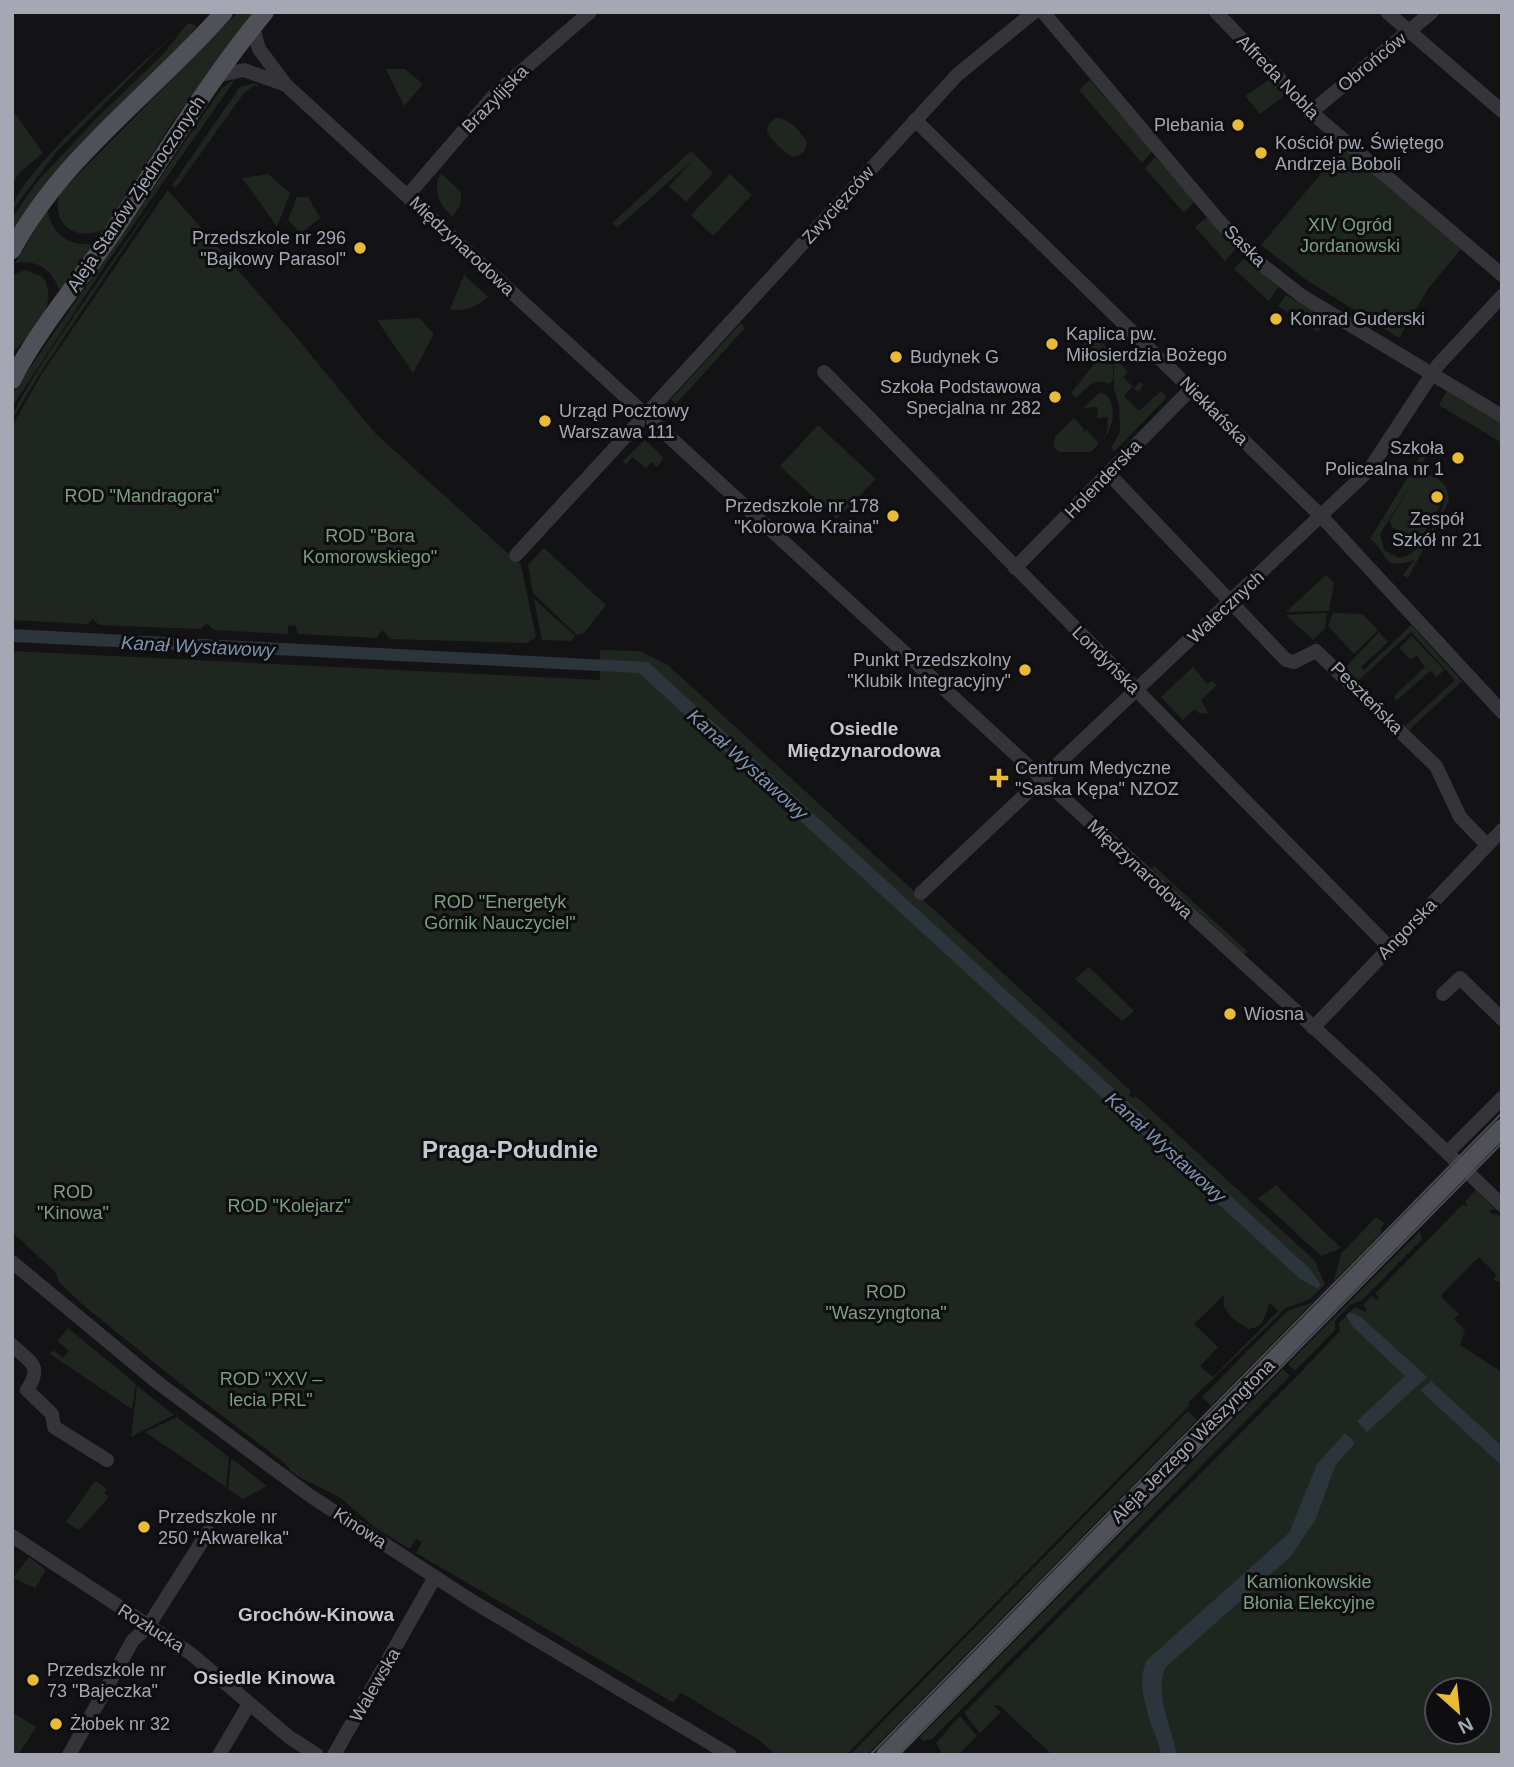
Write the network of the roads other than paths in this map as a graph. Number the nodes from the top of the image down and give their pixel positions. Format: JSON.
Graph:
{"nodes":[{"id":1,"x":224,"y":12,"type":"edge"},
{"id":2,"x":265,"y":12,"type":"edge"},
{"id":3,"x":590,"y":12,"type":"edge"},
{"id":4,"x":1034,"y":12,"type":"edge"},
{"id":5,"x":1043,"y":12,"type":"edge"},
{"id":6,"x":1216,"y":12,"type":"edge"},
{"id":7,"x":1387,"y":12,"type":"edge"},
{"id":8,"x":1432,"y":12,"type":"edge"},
{"id":9,"x":253,"y":27,"type":"junction"},
{"id":10,"x":1407,"y":33,"type":"junction"},
{"id":11,"x":215,"y":76,"type":"junction"},
{"id":12,"x":286,"y":85,"type":"junction"},
{"id":13,"x":1502,"y":111,"type":"edge"},
{"id":14,"x":1311,"y":113,"type":"junction"},
{"id":15,"x":915,"y":120,"type":"junction"},
{"id":16,"x":408,"y":195,"type":"junction"},
{"id":17,"x":12,"y":250,"type":"edge"},
{"id":18,"x":1502,"y":275,"type":"edge"},
{"id":19,"x":1502,"y":296,"type":"edge"},
{"id":20,"x":824,"y":372,"type":"dead end"},
{"id":21,"x":1431,"y":374,"type":"junction"},
{"id":22,"x":12,"y":380,"type":"edge"},
{"id":23,"x":1191,"y":389,"type":"junction"},
{"id":24,"x":648,"y":413,"type":"junction"},
{"id":25,"x":1502,"y":416,"type":"edge"},
{"id":26,"x":1109,"y":474,"type":"junction"},
{"id":27,"x":1321,"y":516,"type":"junction"},
{"id":28,"x":516,"y":555,"type":"dead end"},
{"id":29,"x":1015,"y":568,"type":"junction"},
{"id":30,"x":1230,"y":603,"type":"junction"},
{"id":31,"x":1136,"y":691,"type":"junction"},
{"id":32,"x":1502,"y":712,"type":"edge"},
{"id":33,"x":1042,"y":779,"type":"junction"},
{"id":34,"x":1502,"y":830,"type":"edge"},
{"id":35,"x":1488,"y":845,"type":"junction"},
{"id":36,"x":921,"y":893,"type":"dead end"},
{"id":37,"x":1390,"y":948,"type":"junction"},
{"id":38,"x":1443,"y":994,"type":"dead end"},
{"id":39,"x":1502,"y":1019,"type":"edge"},
{"id":40,"x":1313,"y":1028,"type":"junction"},
{"id":41,"x":1502,"y":1098,"type":"edge"},
{"id":42,"x":1502,"y":1128,"type":"edge"},
{"id":43,"x":1448,"y":1152,"type":"junction"},
{"id":44,"x":1464,"y":1167,"type":"junction"},
{"id":45,"x":1502,"y":1205,"type":"edge"},
{"id":46,"x":14,"y":1261,"type":"edge"},
{"id":47,"x":12,"y":1345,"type":"edge"},
{"id":48,"x":107,"y":1460,"type":"dead end"},
{"id":49,"x":208,"y":1532,"type":"dead end"},
{"id":50,"x":12,"y":1536,"type":"edge"},
{"id":51,"x":435,"y":1577,"type":"junction"},
{"id":52,"x":148,"y":1628,"type":"junction"},
{"id":53,"x":248,"y":1704,"type":"junction"},
{"id":54,"x":713,"y":1750,"type":"edge"},
{"id":55,"x":69,"y":1755,"type":"edge"},
{"id":56,"x":219,"y":1755,"type":"edge"},
{"id":57,"x":317,"y":1755,"type":"edge"},
{"id":58,"x":334,"y":1755,"type":"edge"},
{"id":59,"x":730,"y":1755,"type":"edge"},
{"id":60,"x":885,"y":1755,"type":"edge"}],
"edges":[{"from":1,"to":17,"type":"main road"},
{"from":2,"to":9,"type":"main road","name":"Aleja Stanów Zjednoczonych"},
{"from":3,"to":16,"type":"street","name":"Brazylijska"},
{"from":4,"to":15,"type":"street","name":"Zwycięzców"},
{"from":5,"to":21,"type":"street","name":"Saska"},
{"from":6,"to":14,"type":"street","name":"Alfreda Nobla"},
{"from":7,"to":10,"type":"street"},
{"from":8,"to":10,"type":"street","name":"Obrońców"},
{"from":9,"to":11,"type":"main road","name":"Aleja Stanów Zjednoczonych"},
{"from":9,"to":12,"type":"street","name":"Międzynarodowa"},
{"from":10,"to":13,"type":"street"},
{"from":10,"to":14,"type":"street","name":"Obrońców"},
{"from":11,"to":12,"type":"street","name":"Międzynarodowa"},
{"from":11,"to":22,"type":"main road","name":"Aleja Stanów Zjednoczonych"},
{"from":12,"to":16,"type":"street","name":"Międzynarodowa"},
{"from":14,"to":18,"type":"street","name":"Alfreda Nobla"},
{"from":15,"to":23,"type":"street","name":"Niekłańska"},
{"from":15,"to":24,"type":"street","name":"Zwycięzców"},
{"from":16,"to":24,"type":"street","name":"Międzynarodowa"},
{"from":19,"to":21,"type":"street","name":"Walecznych"},
{"from":20,"to":29,"type":"street","name":"Londyńska"},
{"from":21,"to":25,"type":"street","name":"Saska"},
{"from":21,"to":27,"type":"street","name":"Walecznych"},
{"from":23,"to":26,"type":"street","name":"Holenderska"},
{"from":23,"to":27,"type":"street","name":"Niekłańska"},
{"from":24,"to":28,"type":"street"},
{"from":24,"to":33,"type":"street","name":"Międzynarodowa"},
{"from":26,"to":29,"type":"street","name":"Holenderska"},
{"from":26,"to":30,"type":"street","name":"Peszteńska"},
{"from":27,"to":30,"type":"street","name":"Walecznych"},
{"from":27,"to":32,"type":"street","name":"Niekłańska"},
{"from":29,"to":31,"type":"street","name":"Londyńska"},
{"from":30,"to":31,"type":"street","name":"Walecznych"},
{"from":30,"to":35,"type":"street","name":"Peszteńska"},
{"from":31,"to":33,"type":"street","name":"Walecznych"},
{"from":31,"to":37,"type":"street","name":"Londyńska"},
{"from":33,"to":36,"type":"street","name":"Walecznych"},
{"from":33,"to":40,"type":"street","name":"Międzynarodowa"},
{"from":34,"to":35,"type":"street","name":"Angorska"},
{"from":35,"to":37,"type":"street","name":"Angorska"},
{"from":37,"to":40,"type":"street","name":"Angorska"},
{"from":38,"to":39,"type":"street"},
{"from":40,"to":43,"type":"street","name":"Międzynarodowa"},
{"from":41,"to":43,"type":"street"},
{"from":42,"to":44,"type":"main road","name":"Aleja Jerzego Waszyngtona"},
{"from":43,"to":44,"type":"street","name":"Międzynarodowa"},
{"from":44,"to":45,"type":"street","name":"Międzynarodowa"},
{"from":44,"to":60,"type":"main road","name":"Aleja Jerzego Waszyngtona"},
{"from":46,"to":51,"type":"street","name":"Kinowa"},
{"from":47,"to":48,"type":"street"},
{"from":49,"to":52,"type":"street"},
{"from":50,"to":52,"type":"street","name":"Rozłucka"},
{"from":51,"to":54,"type":"street","name":"Kinowa"},
{"from":51,"to":58,"type":"street","name":"Walewska"},
{"from":52,"to":53,"type":"street","name":"Rozłucka"},
{"from":52,"to":55,"type":"street"},
{"from":53,"to":56,"type":"street"},
{"from":53,"to":57,"type":"street","name":"Rozłucka"},
{"from":54,"to":59,"type":"street","name":"Kinowa"}]}
